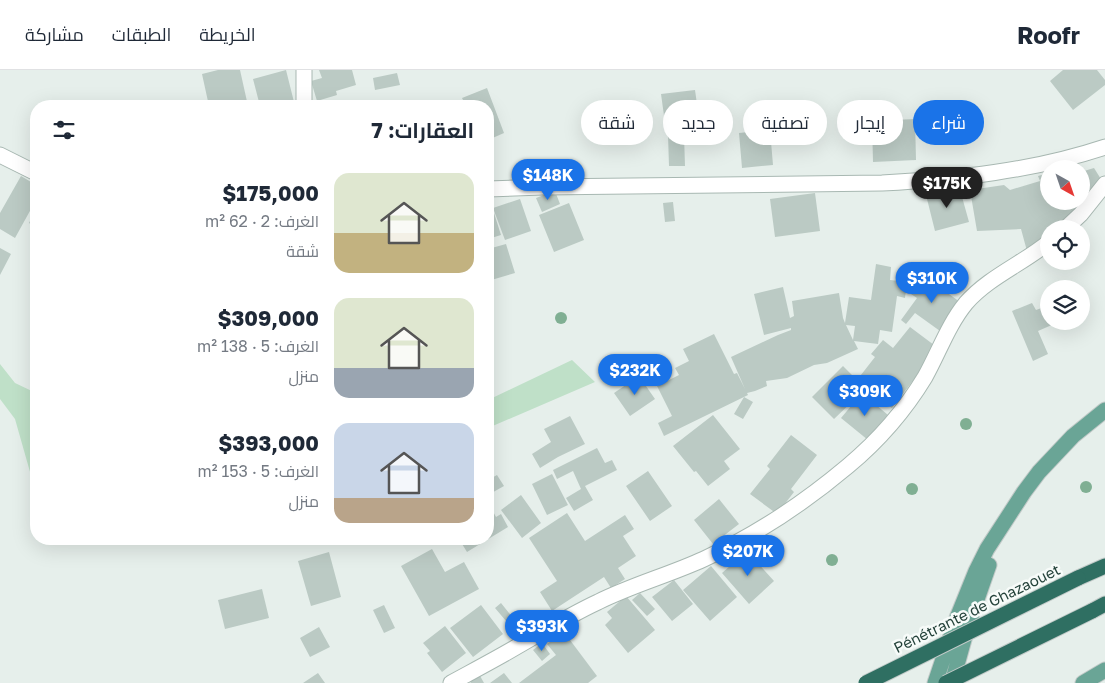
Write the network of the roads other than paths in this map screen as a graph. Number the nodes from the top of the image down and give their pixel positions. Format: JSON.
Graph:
{"nodes":[{"id":1,"x":304,"y":70,"type":"edge"},
{"id":2,"x":304,"y":100,"type":"edge"},
{"id":3,"x":1105,"y":147,"type":"edge"},
{"id":4,"x":0,"y":155,"type":"edge"},
{"id":5,"x":30,"y":170,"type":"edge"},
{"id":6,"x":1105,"y":184,"type":"edge"},
{"id":7,"x":494,"y":189,"type":"edge"},
{"id":8,"x":1074,"y":220,"type":"edge"},
{"id":9,"x":1040,"y":248,"type":"edge"},
{"id":10,"x":1105,"y":410,"type":"edge"},
{"id":11,"x":996,"y":537,"type":"junction"},
{"id":12,"x":1105,"y":566,"type":"edge"},
{"id":13,"x":1098,"y":608,"type":"edge"},
{"id":14,"x":1105,"y":670,"type":"edge"},
{"id":15,"x":451,"y":683,"type":"edge"},
{"id":16,"x":866,"y":683,"type":"edge"},
{"id":17,"x":935,"y":683,"type":"edge"},
{"id":18,"x":946,"y":683,"type":"edge"},
{"id":19,"x":952,"y":683,"type":"edge"},
{"id":20,"x":1083,"y":683,"type":"edge"}],
"edges":[{"from":1,"to":2,"type":"street"},
{"from":3,"to":7,"type":"street"},
{"from":4,"to":5,"type":"street"},
{"from":6,"to":8,"type":"street"},
{"from":9,"to":15,"type":"street"},
{"from":10,"to":11,"type":"main road"},
{"from":11,"to":17,"type":"main road"},
{"from":11,"to":19,"type":"main road"},
{"from":12,"to":16,"type":"highway","name":"Pénétrante de Ghazaouet","bridge":true},
{"from":13,"to":18,"type":"highway","bridge":true},
{"from":14,"to":20,"type":"main road"}]}
